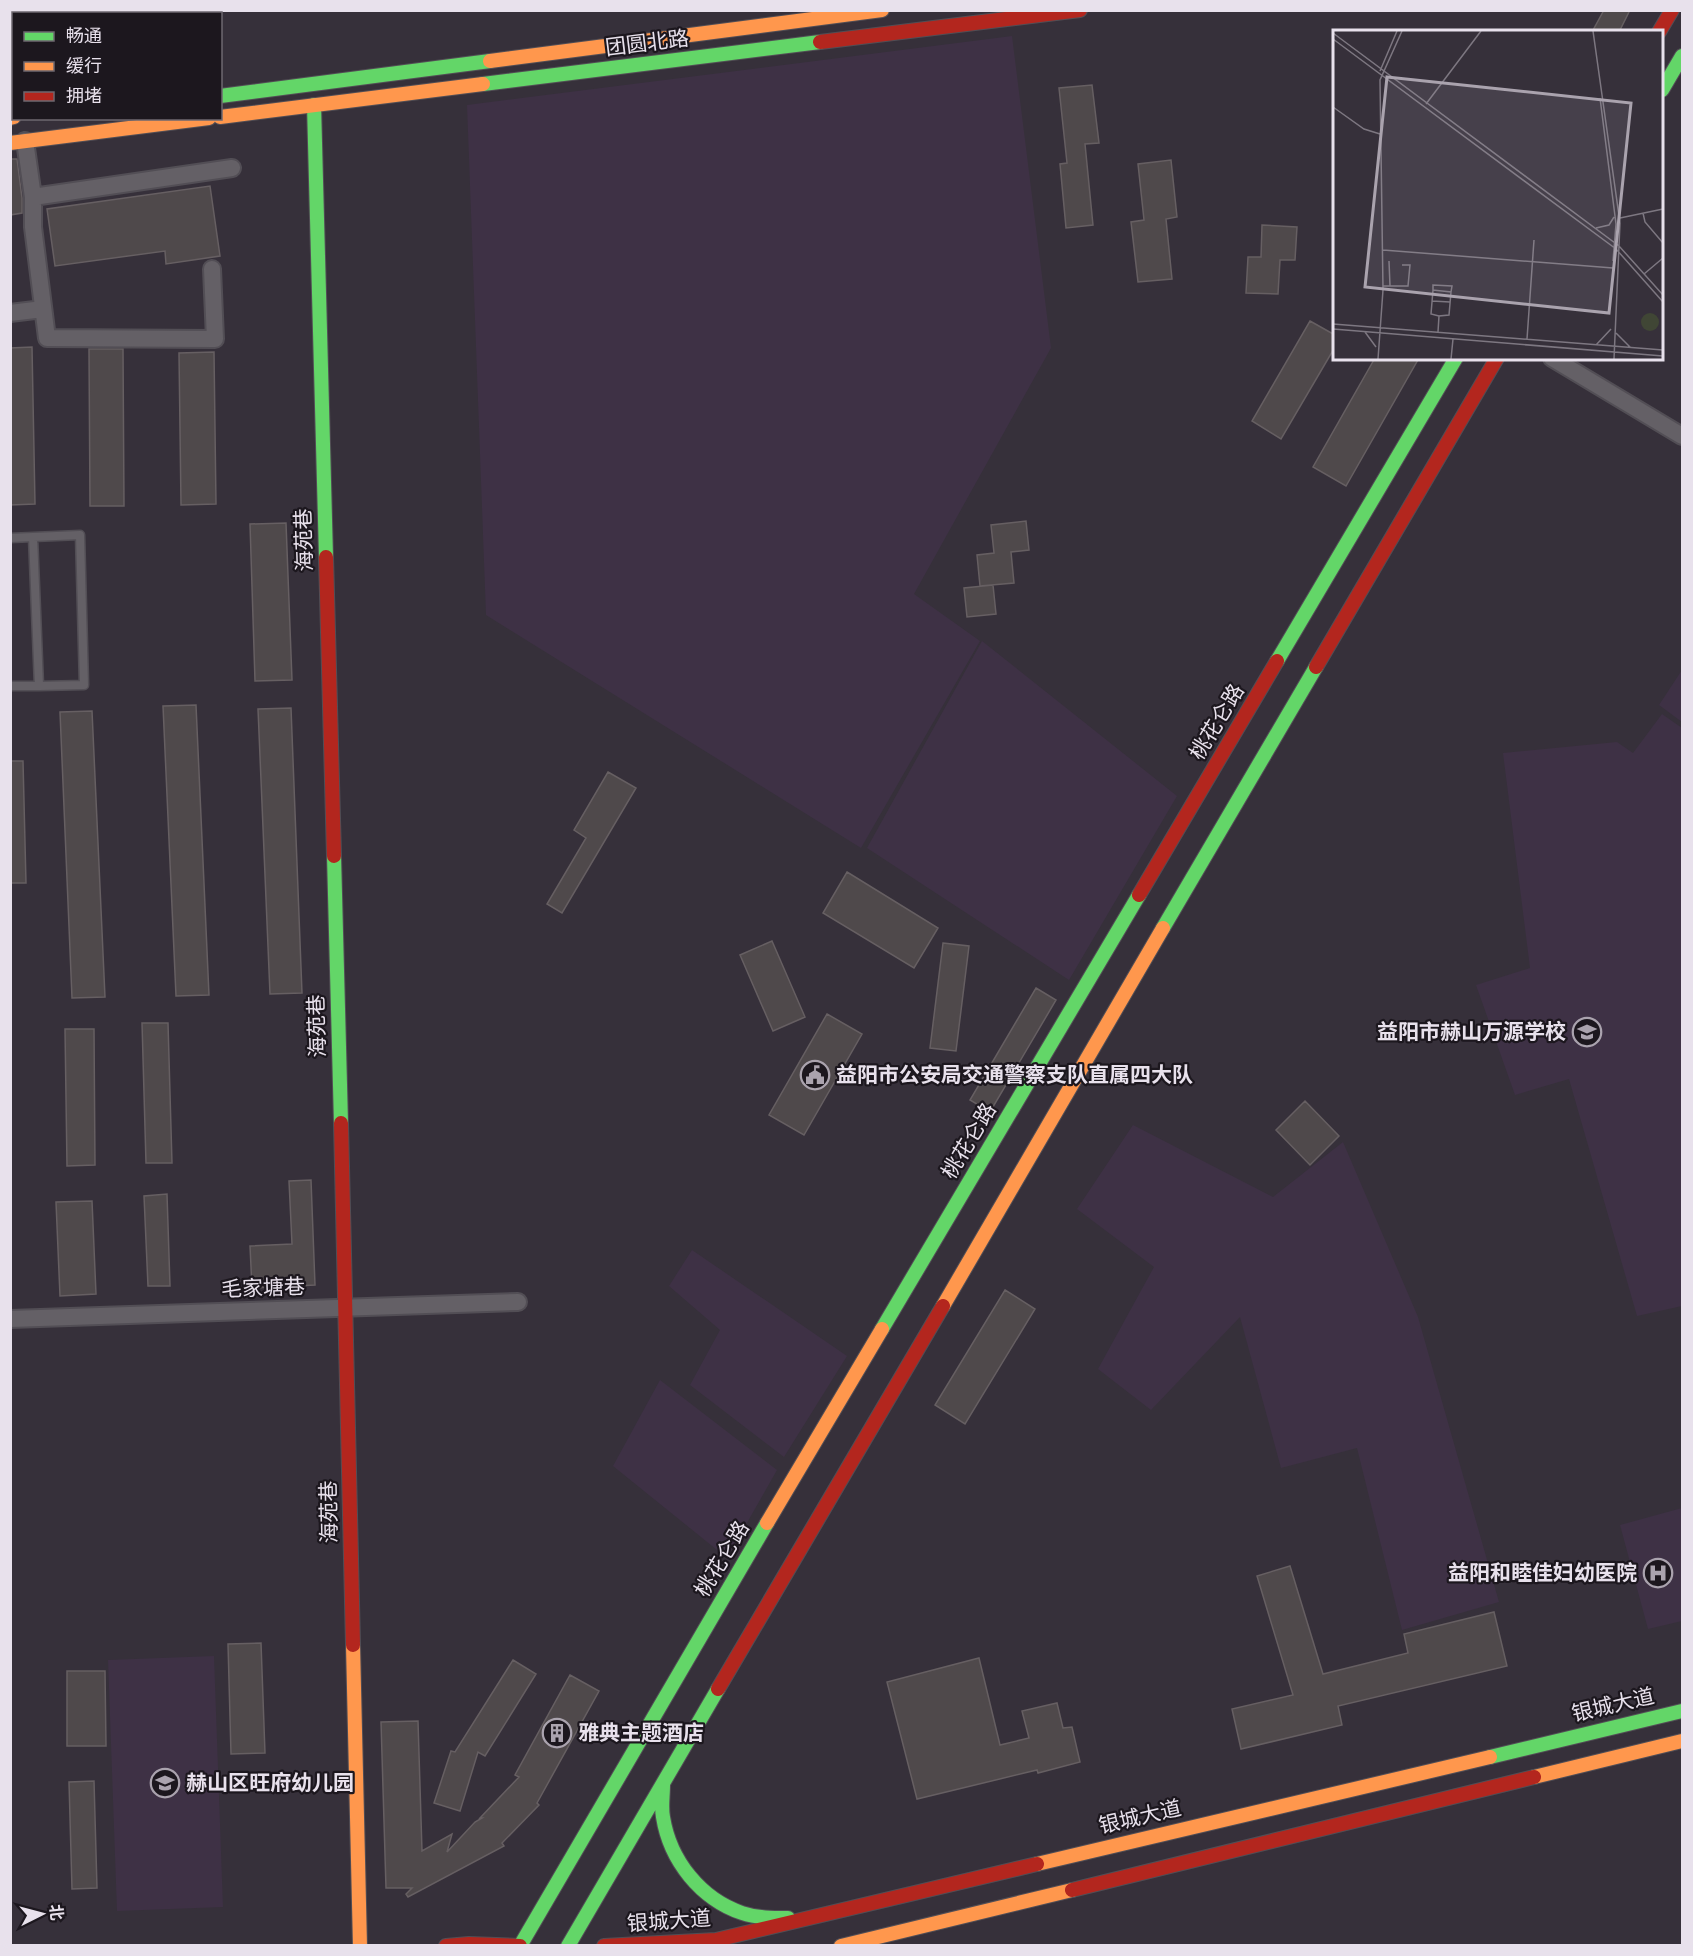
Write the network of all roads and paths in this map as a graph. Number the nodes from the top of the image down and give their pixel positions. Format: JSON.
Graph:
{"nodes":[{"id":1,"x":882,"y":10,"type":"edge"},
{"id":2,"x":1080,"y":10,"type":"edge"},
{"id":3,"x":1672,"y":10,"type":"edge"},
{"id":4,"x":1660,"y":30,"type":"edge"},
{"id":5,"x":1683,"y":56,"type":"edge"},
{"id":6,"x":1663,"y":88,"type":"edge"},
{"id":7,"x":222,"y":96,"type":"edge"},
{"id":8,"x":314,"y":105,"type":"junction"},
{"id":9,"x":222,"y":117,"type":"edge"},
{"id":10,"x":193,"y":120,"type":"edge"},
{"id":11,"x":18,"y":142,"type":"edge"},
{"id":12,"x":232,"y":168,"type":"dead end"},
{"id":13,"x":33,"y":197,"type":"junction"},
{"id":14,"x":212,"y":269,"type":"dead end"},
{"id":15,"x":44,"y":309,"type":"junction"},
{"id":16,"x":10,"y":313,"type":"edge"},
{"id":17,"x":1455,"y":360,"type":"edge"},
{"id":18,"x":1496,"y":360,"type":"edge"},
{"id":19,"x":1555,"y":360,"type":"edge"},
{"id":20,"x":1683,"y":436,"type":"edge"},
{"id":21,"x":33,"y":537,"type":"junction"},
{"id":22,"x":10,"y":538,"type":"edge"},
{"id":23,"x":10,"y":686,"type":"edge"},
{"id":24,"x":39,"y":686,"type":"junction"},
{"id":25,"x":518,"y":1302,"type":"dead end"},
{"id":26,"x":346,"y":1308,"type":"junction"},
{"id":27,"x":10,"y":1319,"type":"edge"},
{"id":28,"x":1683,"y":1710,"type":"edge"},
{"id":29,"x":1683,"y":1741,"type":"edge"},
{"id":30,"x":664,"y":1781,"type":"junction"},
{"id":31,"x":804,"y":1917,"type":"junction"},
{"id":32,"x":360,"y":1946,"type":"edge"},
{"id":33,"x":446,"y":1946,"type":"edge"},
{"id":34,"x":520,"y":1946,"type":"edge"},
{"id":35,"x":568,"y":1946,"type":"edge"},
{"id":36,"x":604,"y":1946,"type":"edge"},
{"id":37,"x":841,"y":1946,"type":"edge"}],
"edges":[{"from":1,"to":7,"type":"main road","name":"团圆北路"},
{"from":2,"to":8,"type":"main road","name":"团圆北路"},
{"from":3,"to":4,"type":"main road"},
{"from":5,"to":6,"type":"main road"},
{"from":8,"to":9,"type":"main road","name":"团圆北路"},
{"from":8,"to":26,"type":"main road","name":"海苑巷"},
{"from":10,"to":11,"type":"main road"},
{"from":11,"to":13,"type":"street"},
{"from":12,"to":13,"type":"street"},
{"from":13,"to":15,"type":"street"},
{"from":14,"to":15,"type":"street"},
{"from":15,"to":16,"type":"street"},
{"from":17,"to":34,"type":"main road","name":"桃花仑路"},
{"from":18,"to":30,"type":"main road"},
{"from":19,"to":20,"type":"street"},
{"from":21,"to":22,"type":"lane"},
{"from":21,"to":24,"type":"lane"},
{"from":21,"to":24,"type":"lane"},
{"from":23,"to":24,"type":"lane"},
{"from":25,"to":26,"type":"street","name":"毛家塘巷"},
{"from":26,"to":27,"type":"street","name":"毛家塘巷"},
{"from":26,"to":32,"type":"main road","name":"海苑巷"},
{"from":28,"to":31,"type":"main road","name":"银城大道"},
{"from":29,"to":37,"type":"main road"},
{"from":30,"to":31,"type":"main road"},
{"from":30,"to":35,"type":"main road"},
{"from":31,"to":36,"type":"main road","name":"银城大道"},
{"from":33,"to":34,"type":"main road"}]}
